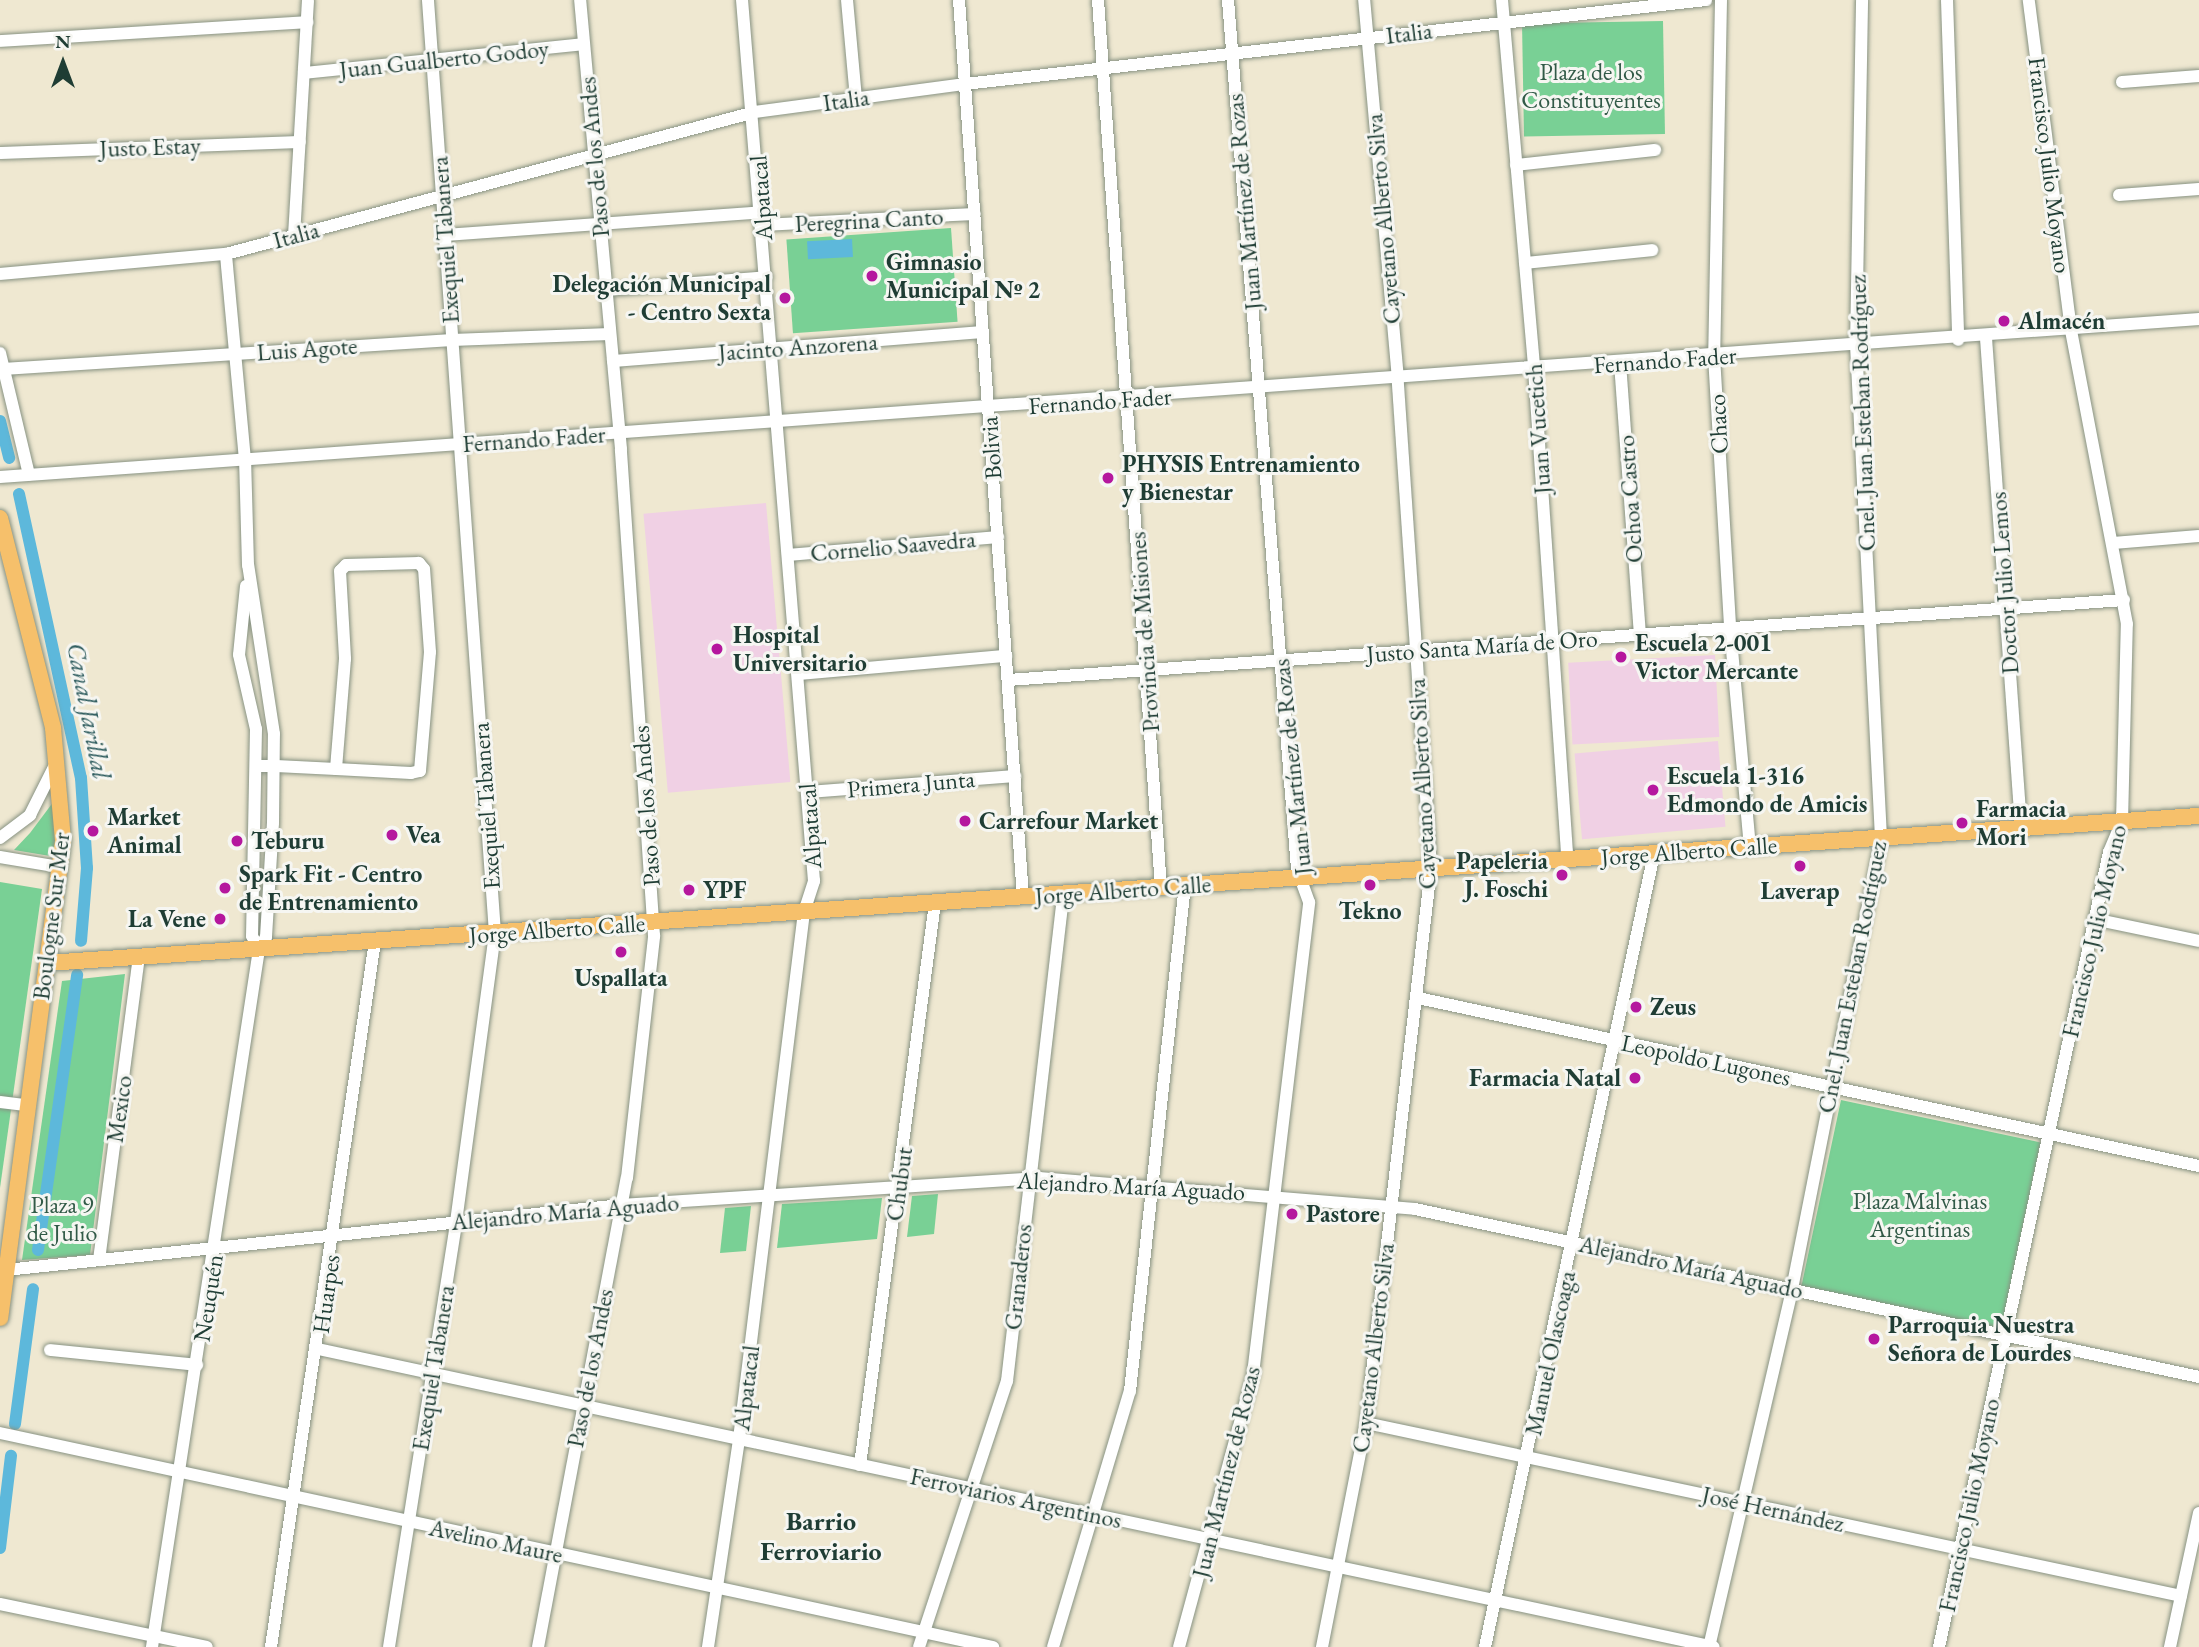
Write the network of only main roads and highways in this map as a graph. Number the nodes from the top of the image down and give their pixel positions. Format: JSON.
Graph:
{"nodes":[{"id":1,"x":0,"y":518,"type":"edge"},
{"id":2,"x":2199,"y":816,"type":"edge"},
{"id":3,"x":47,"y":963,"type":"junction"},
{"id":4,"x":0,"y":1318,"type":"edge"}],
"edges":[{"from":1,"to":3,"type":"main road","name":"Boulogne Sur Mer"},
{"from":2,"to":3,"type":"main road","name":"Jorge Alberto Calle"},
{"from":3,"to":4,"type":"main road","name":"Boulogne Sur Mer"}]}
